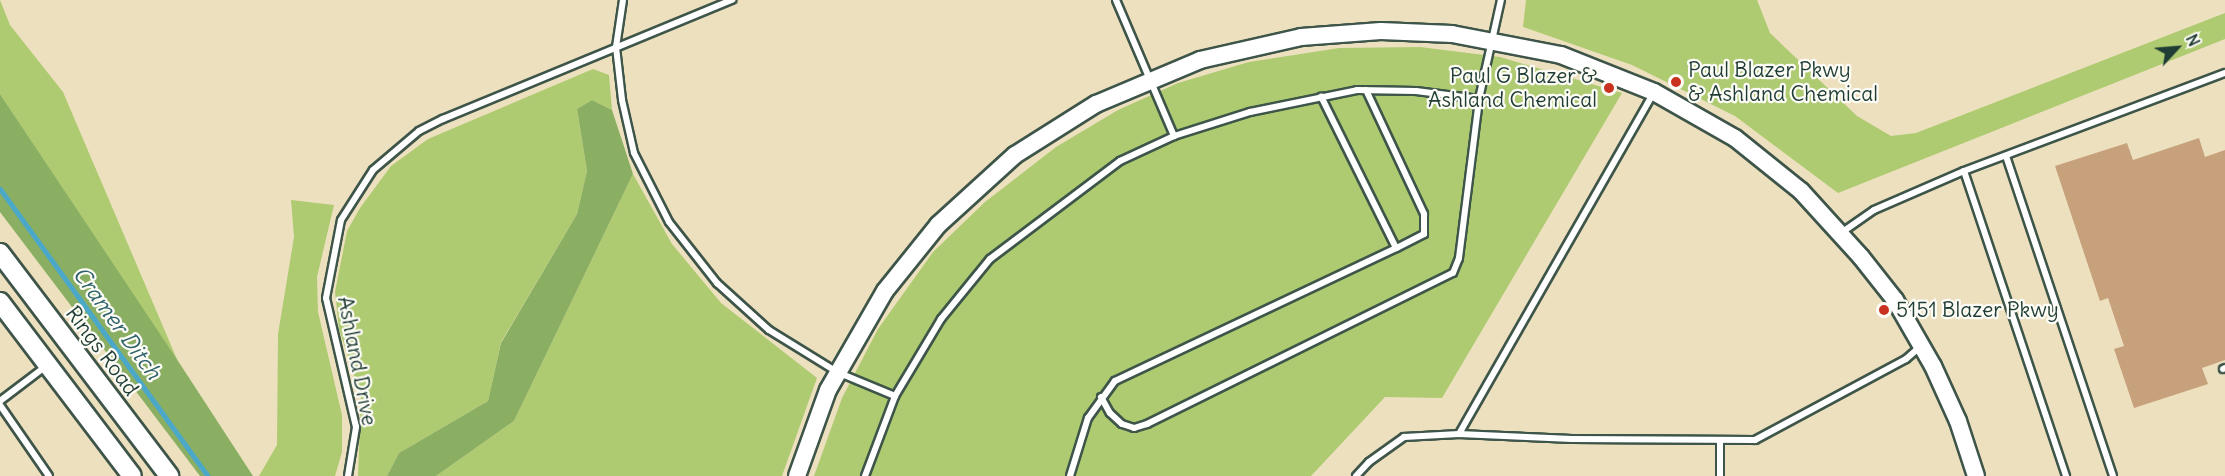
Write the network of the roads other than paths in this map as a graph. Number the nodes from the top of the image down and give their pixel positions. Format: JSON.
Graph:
{"nodes":[{"id":1,"x":623,"y":0,"type":"edge"},
{"id":2,"x":732,"y":0,"type":"edge"},
{"id":3,"x":1116,"y":0,"type":"edge"},
{"id":4,"x":1500,"y":0,"type":"edge"},
{"id":5,"x":1491,"y":40,"type":"junction"},
{"id":6,"x":616,"y":47,"type":"junction"},
{"id":7,"x":2224,"y":76,"type":"edge"},
{"id":8,"x":1149,"y":79,"type":"junction"},
{"id":9,"x":1366,"y":90,"type":"junction"},
{"id":10,"x":1654,"y":92,"type":"junction"},
{"id":11,"x":1321,"y":96,"type":"junction"},
{"id":12,"x":1479,"y":99,"type":"junction"},
{"id":13,"x":1174,"y":136,"type":"junction"},
{"id":14,"x":2006,"y":156,"type":"junction"},
{"id":15,"x":1964,"y":171,"type":"junction"},
{"id":16,"x":1840,"y":234,"type":"junction"},
{"id":17,"x":1396,"y":248,"type":"junction"},
{"id":18,"x":0,"y":253,"type":"edge"},
{"id":19,"x":0,"y":302,"type":"edge"},
{"id":20,"x":1921,"y":346,"type":"junction"},
{"id":21,"x":47,"y":365,"type":"junction"},
{"id":22,"x":837,"y":372,"type":"junction"},
{"id":23,"x":895,"y":396,"type":"junction"},
{"id":24,"x":1101,"y":397,"type":"junction"},
{"id":25,"x":0,"y":403,"type":"edge"},
{"id":26,"x":1459,"y":434,"type":"junction"},
{"id":27,"x":1720,"y":442,"type":"junction"},
{"id":28,"x":49,"y":476,"type":"edge"},
{"id":29,"x":132,"y":476,"type":"edge"},
{"id":30,"x":169,"y":476,"type":"edge"},
{"id":31,"x":348,"y":476,"type":"edge"},
{"id":32,"x":797,"y":476,"type":"edge"},
{"id":33,"x":866,"y":476,"type":"edge"},
{"id":34,"x":1070,"y":476,"type":"edge"},
{"id":35,"x":1356,"y":476,"type":"edge"},
{"id":36,"x":1720,"y":476,"type":"edge"},
{"id":37,"x":1976,"y":476,"type":"edge"},
{"id":38,"x":2066,"y":476,"type":"edge"},
{"id":39,"x":2112,"y":476,"type":"edge"}],
"edges":[{"from":1,"to":6,"type":"lane"},
{"from":2,"to":6,"type":"lane","name":"Ashland Drive"},
{"from":3,"to":8,"type":"lane"},
{"from":4,"to":5,"type":"lane"},
{"from":5,"to":8,"type":"street"},
{"from":5,"to":10,"type":"street"},
{"from":5,"to":12,"type":"lane"},
{"from":6,"to":22,"type":"lane"},
{"from":6,"to":31,"type":"lane","name":"Ashland Drive"},
{"from":7,"to":14,"type":"lane"},
{"from":8,"to":13,"type":"lane"},
{"from":8,"to":22,"type":"street"},
{"from":9,"to":11,"type":"lane"},
{"from":9,"to":12,"type":"lane"},
{"from":9,"to":17,"type":"lane"},
{"from":10,"to":16,"type":"street"},
{"from":10,"to":26,"type":"lane"},
{"from":11,"to":13,"type":"lane"},
{"from":11,"to":17,"type":"lane"},
{"from":12,"to":24,"type":"lane"},
{"from":13,"to":23,"type":"lane"},
{"from":14,"to":15,"type":"lane"},
{"from":14,"to":39,"type":"lane"},
{"from":15,"to":16,"type":"lane"},
{"from":15,"to":38,"type":"lane"},
{"from":16,"to":20,"type":"street"},
{"from":17,"to":24,"type":"lane"},
{"from":18,"to":30,"type":"main road","name":"Rings Road"},
{"from":19,"to":21,"type":"main road"},
{"from":20,"to":27,"type":"lane"},
{"from":20,"to":37,"type":"street"},
{"from":21,"to":25,"type":"lane"},
{"from":21,"to":29,"type":"main road"},
{"from":22,"to":23,"type":"lane"},
{"from":22,"to":32,"type":"street"},
{"from":23,"to":33,"type":"lane"},
{"from":24,"to":34,"type":"lane"},
{"from":25,"to":28,"type":"lane"},
{"from":26,"to":27,"type":"lane"},
{"from":26,"to":35,"type":"lane"},
{"from":27,"to":36,"type":"lane"}]}
